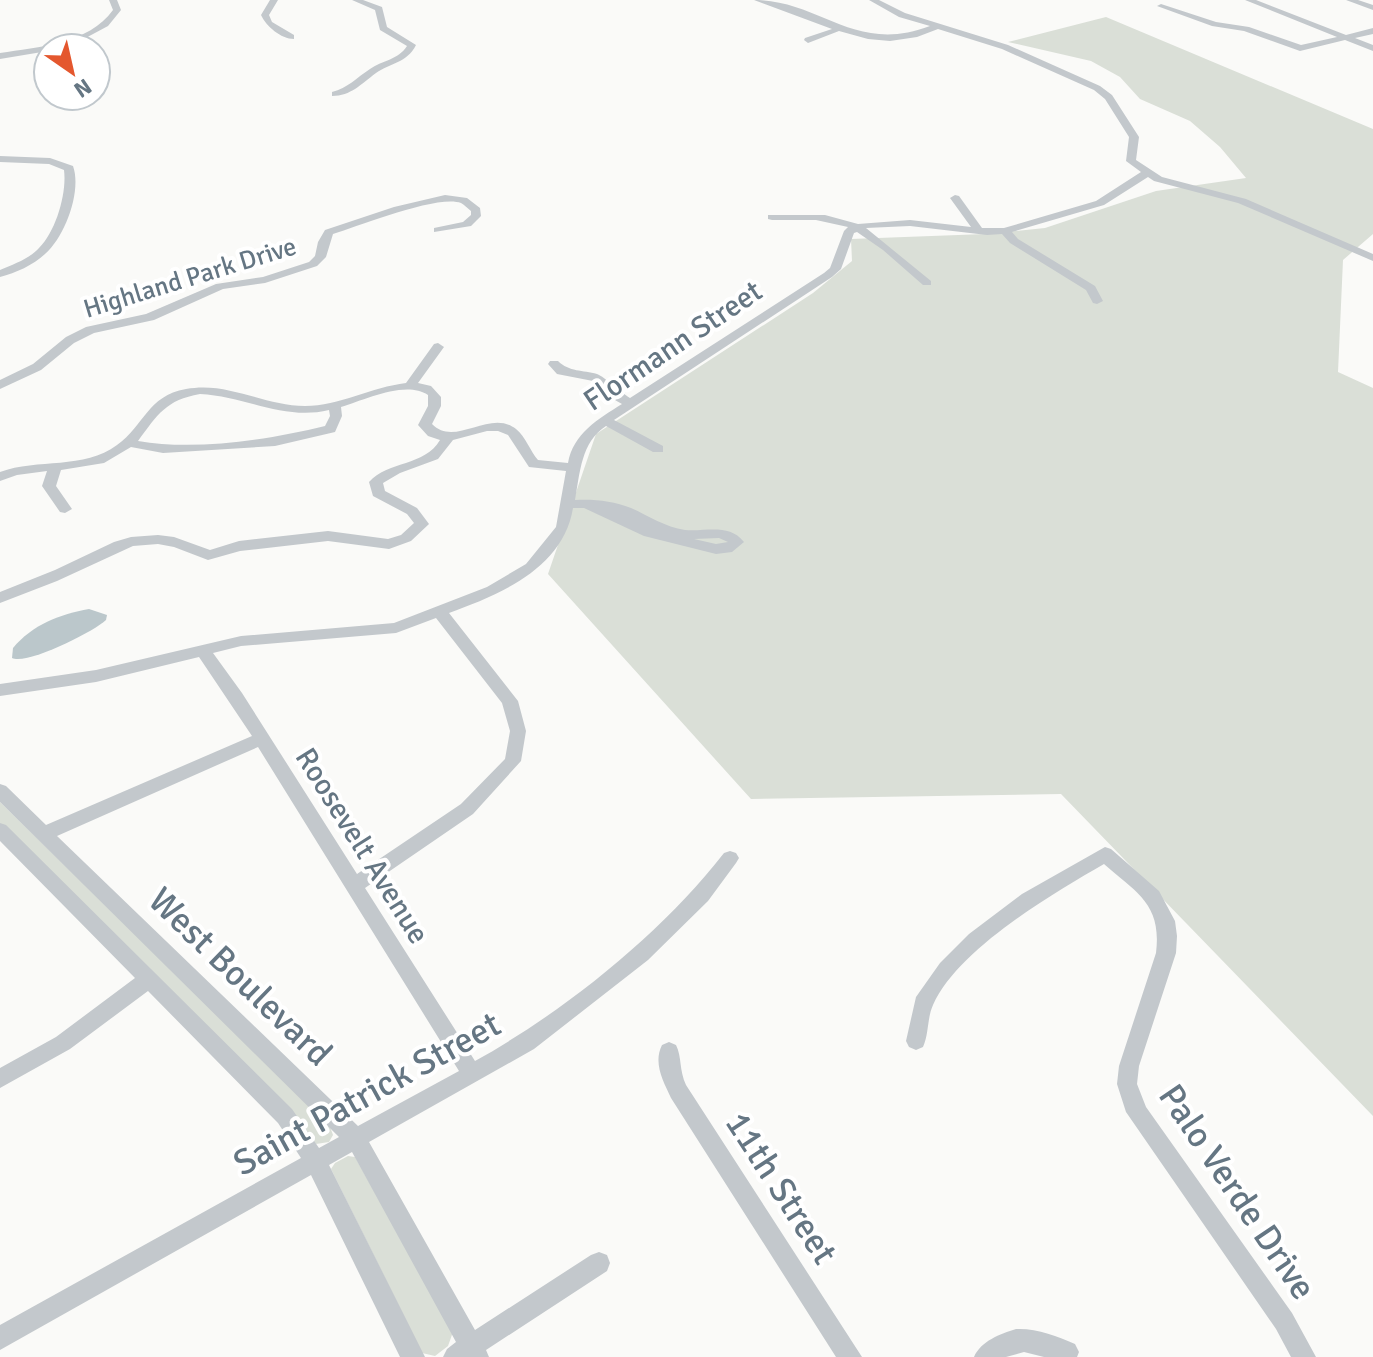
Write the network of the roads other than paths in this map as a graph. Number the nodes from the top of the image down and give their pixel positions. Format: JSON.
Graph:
{"nodes":[{"id":1,"x":113,"y":0,"type":"edge"},
{"id":2,"x":356,"y":0,"type":"edge"},
{"id":3,"x":758,"y":0,"type":"edge"},
{"id":4,"x":873,"y":0,"type":"edge"},
{"id":5,"x":1249,"y":0,"type":"edge"},
{"id":6,"x":1350,"y":0,"type":"edge"},
{"id":7,"x":277,"y":1,"type":"edge"},
{"id":8,"x":1161,"y":6,"type":"dead end"},
{"id":9,"x":1373,"y":8,"type":"edge"},
{"id":10,"x":938,"y":26,"type":"junction"},
{"id":11,"x":836,"y":30,"type":"junction"},
{"id":12,"x":1373,"y":31,"type":"edge"},
{"id":13,"x":91,"y":32,"type":"edge"},
{"id":14,"x":291,"y":37,"type":"dead end"},
{"id":15,"x":1343,"y":37,"type":"junction"},
{"id":16,"x":808,"y":40,"type":"dead end"},
{"id":17,"x":1373,"y":48,"type":"edge"},
{"id":18,"x":32,"y":51,"type":"edge"},
{"id":19,"x":0,"y":56,"type":"edge"},
{"id":20,"x":335,"y":94,"type":"dead end"},
{"id":21,"x":0,"y":159,"type":"edge"},
{"id":22,"x":1147,"y":173,"type":"junction"},
{"id":23,"x":955,"y":198,"type":"dead end"},
{"id":24,"x":772,"y":217,"type":"dead end"},
{"id":25,"x":856,"y":228,"type":"junction"},
{"id":26,"x":438,"y":230,"type":"dead end"},
{"id":27,"x":977,"y":231,"type":"junction"},
{"id":28,"x":1005,"y":231,"type":"junction"},
{"id":29,"x":1373,"y":258,"type":"edge"},
{"id":30,"x":0,"y":274,"type":"edge"},
{"id":31,"x":927,"y":283,"type":"dead end"},
{"id":32,"x":1097,"y":301,"type":"dead end"},
{"id":33,"x":438,"y":347,"type":"dead end"},
{"id":34,"x":554,"y":364,"type":"dead end"},
{"id":35,"x":411,"y":384,"type":"junction"},
{"id":36,"x":0,"y":385,"type":"edge"},
{"id":37,"x":630,"y":403,"type":"junction"},
{"id":38,"x":335,"y":407,"type":"junction"},
{"id":39,"x":605,"y":420,"type":"junction"},
{"id":40,"x":449,"y":436,"type":"junction"},
{"id":41,"x":129,"y":443,"type":"junction"},
{"id":42,"x":658,"y":449,"type":"dead end"},
{"id":43,"x":55,"y":467,"type":"junction"},
{"id":44,"x":572,"y":468,"type":"junction"},
{"id":45,"x":0,"y":477,"type":"edge"},
{"id":46,"x":568,"y":504,"type":"junction"},
{"id":47,"x":589,"y":505,"type":"junction"},
{"id":48,"x":65,"y":509,"type":"dead end"},
{"id":49,"x":6,"y":595,"type":"edge"},
{"id":50,"x":440,"y":613,"type":"junction"},
{"id":51,"x":202,"y":649,"type":"junction"},
{"id":52,"x":0,"y":690,"type":"edge"},
{"id":53,"x":262,"y":738,"type":"junction"},
{"id":54,"x":0,"y":791,"type":"edge"},
{"id":55,"x":0,"y":830,"type":"edge"},
{"id":56,"x":44,"y":834,"type":"junction"},
{"id":57,"x":730,"y":858,"type":"dead end"},
{"id":58,"x":355,"y":885,"type":"junction"},
{"id":59,"x":149,"y":979,"type":"junction"},
{"id":60,"x":916,"y":1041,"type":"dead end"},
{"id":61,"x":669,"y":1051,"type":"dead end"},
{"id":62,"x":472,"y":1074,"type":"junction"},
{"id":63,"x":0,"y":1079,"type":"edge"},
{"id":64,"x":356,"y":1139,"type":"junction"},
{"id":65,"x":316,"y":1162,"type":"junction"},
{"id":66,"x":599,"y":1263,"type":"dead end"},
{"id":67,"x":0,"y":1338,"type":"edge"},
{"id":68,"x":1067,"y":1352,"type":"dead end"},
{"id":69,"x":468,"y":1353,"type":"edge"},
{"id":70,"x":413,"y":1357,"type":"edge"},
{"id":71,"x":850,"y":1357,"type":"edge"},
{"id":72,"x":986,"y":1357,"type":"edge"},
{"id":73,"x":1304,"y":1357,"type":"edge"}],
"edges":[{"from":1,"to":13,"type":"street"},
{"from":2,"to":20,"type":"street"},
{"from":3,"to":11,"type":"street"},
{"from":4,"to":10,"type":"street"},
{"from":5,"to":15,"type":"street"},
{"from":6,"to":9,"type":"street"},
{"from":7,"to":14,"type":"street"},
{"from":8,"to":15,"type":"street"},
{"from":10,"to":11,"type":"street"},
{"from":10,"to":22,"type":"street"},
{"from":11,"to":16,"type":"street"},
{"from":12,"to":15,"type":"street"},
{"from":15,"to":17,"type":"street"},
{"from":18,"to":19,"type":"street"},
{"from":21,"to":30,"type":"street"},
{"from":22,"to":28,"type":"street"},
{"from":22,"to":29,"type":"street"},
{"from":23,"to":27,"type":"street"},
{"from":24,"to":25,"type":"street"},
{"from":25,"to":27,"type":"street"},
{"from":25,"to":31,"type":"street"},
{"from":25,"to":37,"type":"street","name":"Flormann Street"},
{"from":26,"to":36,"type":"street","name":"Highland Park Drive"},
{"from":27,"to":28,"type":"street"},
{"from":28,"to":32,"type":"street"},
{"from":33,"to":35,"type":"street"},
{"from":34,"to":37,"type":"street"},
{"from":35,"to":38,"type":"street"},
{"from":35,"to":40,"type":"street"},
{"from":37,"to":39,"type":"street","name":"Flormann Street"},
{"from":38,"to":41,"type":"street"},
{"from":38,"to":41,"type":"street"},
{"from":39,"to":42,"type":"street"},
{"from":39,"to":44,"type":"street","name":"Flormann Street"},
{"from":40,"to":44,"type":"street"},
{"from":40,"to":49,"type":"street"},
{"from":41,"to":43,"type":"street"},
{"from":43,"to":45,"type":"street"},
{"from":43,"to":48,"type":"street"},
{"from":44,"to":46,"type":"street","name":"Flormann Street"},
{"from":46,"to":47,"type":"street"},
{"from":46,"to":50,"type":"street","name":"Flormann Street"},
{"from":47,"to":47,"type":"street"},
{"from":50,"to":51,"type":"street","name":"Flormann Street"},
{"from":50,"to":58,"type":"street"},
{"from":51,"to":52,"type":"street","name":"Flormann Street"},
{"from":51,"to":53,"type":"street","name":"Roosevelt Avenue"},
{"from":53,"to":56,"type":"street"},
{"from":53,"to":58,"type":"street","name":"Roosevelt Avenue"},
{"from":54,"to":56,"type":"street","name":"West Boulevard"},
{"from":55,"to":59,"type":"street","name":"West Boulevard"},
{"from":56,"to":64,"type":"street","name":"West Boulevard"},
{"from":57,"to":62,"type":"street","name":"Saint Patrick Street"},
{"from":58,"to":62,"type":"street","name":"Roosevelt Avenue"},
{"from":59,"to":63,"type":"street"},
{"from":59,"to":65,"type":"street","name":"West Boulevard"},
{"from":60,"to":73,"type":"street","name":"Palo Verde Drive"},
{"from":61,"to":71,"type":"street","name":"11th Street"},
{"from":62,"to":64,"type":"street","name":"Saint Patrick Street"},
{"from":64,"to":65,"type":"street","name":"Saint Patrick Street"},
{"from":64,"to":69,"type":"street","name":"West Boulevard"},
{"from":65,"to":67,"type":"street","name":"Saint Patrick Street"},
{"from":65,"to":70,"type":"street","name":"West Boulevard"},
{"from":66,"to":69,"type":"street"},
{"from":68,"to":72,"type":"street"}]}
